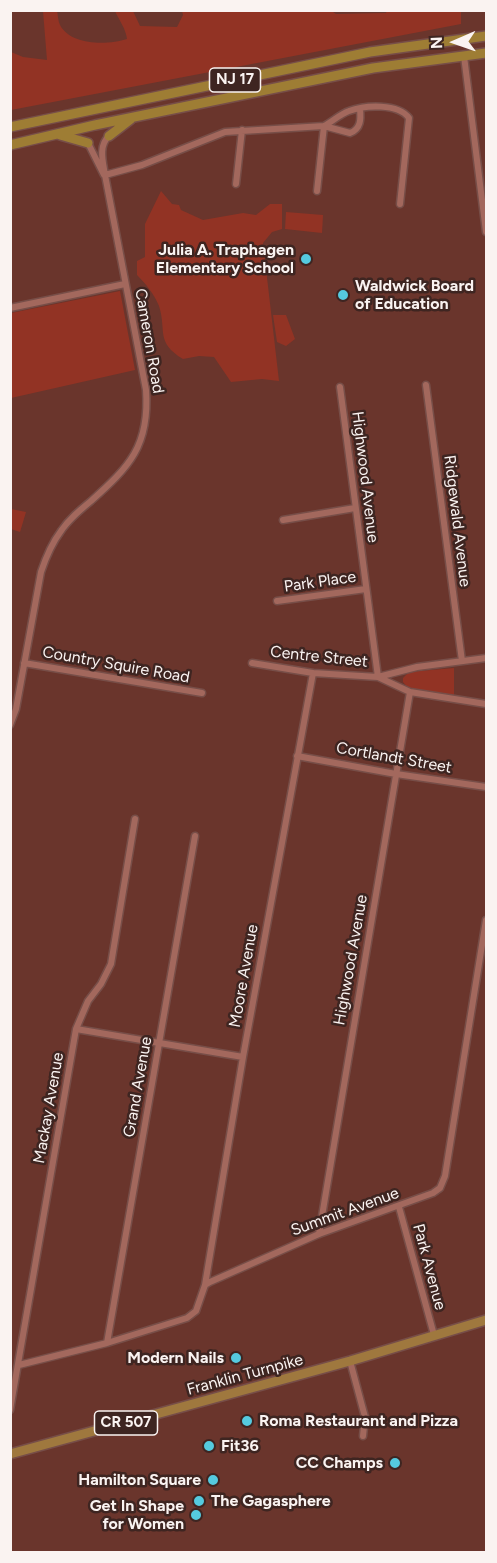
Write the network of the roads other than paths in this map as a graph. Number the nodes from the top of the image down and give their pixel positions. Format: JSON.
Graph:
{"nodes":[{"id":1,"x":486,"y":36,"type":"edge"},
{"id":2,"x":486,"y":53,"type":"edge"},
{"id":3,"x":464,"y":56,"type":"junction"},
{"id":4,"x":360,"y":109,"type":"junction"},
{"id":5,"x":132,"y":118,"type":"junction"},
{"id":6,"x":324,"y":126,"type":"junction"},
{"id":7,"x":10,"y":127,"type":"edge"},
{"id":8,"x":242,"y":130,"type":"junction"},
{"id":9,"x":57,"y":134,"type":"junction"},
{"id":10,"x":109,"y":136,"type":"joint"},
{"id":11,"x":88,"y":143,"type":"joint"},
{"id":12,"x":10,"y":145,"type":"edge"},
{"id":13,"x":105,"y":175,"type":"junction"},
{"id":14,"x":236,"y":184,"type":"dead end"},
{"id":15,"x":317,"y":191,"type":"dead end"},
{"id":16,"x":400,"y":204,"type":"dead end"},
{"id":17,"x":486,"y":231,"type":"edge"},
{"id":18,"x":125,"y":284,"type":"junction"},
{"id":19,"x":10,"y":308,"type":"edge"},
{"id":20,"x":426,"y":385,"type":"dead end"},
{"id":21,"x":340,"y":387,"type":"dead end"},
{"id":22,"x":356,"y":508,"type":"junction"},
{"id":23,"x":283,"y":520,"type":"dead end"},
{"id":24,"x":366,"y":589,"type":"junction"},
{"id":25,"x":277,"y":601,"type":"dead end"},
{"id":26,"x":486,"y":658,"type":"edge"},
{"id":27,"x":462,"y":661,"type":"junction"},
{"id":28,"x":24,"y":663,"type":"junction"},
{"id":29,"x":252,"y":663,"type":"dead end"},
{"id":30,"x":313,"y":673,"type":"junction"},
{"id":31,"x":378,"y":677,"type":"junction"},
{"id":32,"x":410,"y":692,"type":"junction"},
{"id":33,"x":202,"y":693,"type":"dead end"},
{"id":34,"x":486,"y":704,"type":"edge"},
{"id":35,"x":10,"y":725,"type":"edge"},
{"id":36,"x":297,"y":756,"type":"junction"},
{"id":37,"x":396,"y":774,"type":"junction"},
{"id":38,"x":486,"y":787,"type":"edge"},
{"id":39,"x":135,"y":819,"type":"dead end"},
{"id":40,"x":195,"y":836,"type":"dead end"},
{"id":41,"x":486,"y":920,"type":"edge"},
{"id":42,"x":76,"y":1029,"type":"junction"},
{"id":43,"x":160,"y":1043,"type":"junction"},
{"id":44,"x":243,"y":1057,"type":"junction"},
{"id":45,"x":399,"y":1207,"type":"junction"},
{"id":46,"x":319,"y":1234,"type":"junction"},
{"id":47,"x":205,"y":1285,"type":"junction"},
{"id":48,"x":486,"y":1320,"type":"edge"},
{"id":49,"x":434,"y":1335,"type":"junction"},
{"id":50,"x":107,"y":1342,"type":"junction"},
{"id":51,"x":350,"y":1361,"type":"junction"},
{"id":52,"x":20,"y":1365,"type":"junction"},
{"id":53,"x":10,"y":1410,"type":"edge"},
{"id":54,"x":363,"y":1436,"type":"dead end"},
{"id":55,"x":10,"y":1454,"type":"edge"}],
"edges":[{"from":1,"to":7,"type":"highway","number":"NJ 17"},
{"from":2,"to":3,"type":"highway","number":"NJ 17"},
{"from":3,"to":5,"type":"highway","number":"NJ 17"},
{"from":3,"to":17,"type":"street"},
{"from":4,"to":6,"type":"street"},
{"from":4,"to":6,"type":"street"},
{"from":4,"to":16,"type":"street"},
{"from":5,"to":9,"type":"highway","number":"NJ 17"},
{"from":5,"to":10,"type":"highway"},
{"from":6,"to":8,"type":"street"},
{"from":6,"to":15,"type":"street"},
{"from":8,"to":13,"type":"street"},
{"from":8,"to":14,"type":"street"},
{"from":9,"to":11,"type":"highway"},
{"from":9,"to":12,"type":"highway","number":"NJ 17"},
{"from":10,"to":13,"type":"street","name":"Cameron Road"},
{"from":11,"to":13,"type":"street","name":"Cameron Road"},
{"from":13,"to":18,"type":"street","name":"Cameron Road"},
{"from":18,"to":19,"type":"street"},
{"from":18,"to":28,"type":"street","name":"Cameron Road"},
{"from":20,"to":27,"type":"street","name":"Ridgewald Avenue"},
{"from":21,"to":22,"type":"street","name":"Highwood Avenue"},
{"from":22,"to":23,"type":"street"},
{"from":22,"to":24,"type":"street","name":"Highwood Avenue"},
{"from":24,"to":25,"type":"street","name":"Park Place"},
{"from":24,"to":31,"type":"street","name":"Highwood Avenue"},
{"from":26,"to":27,"type":"street"},
{"from":27,"to":31,"type":"street"},
{"from":28,"to":33,"type":"street","name":"Country Squire Road"},
{"from":28,"to":35,"type":"street","name":"Cameron Road"},
{"from":29,"to":30,"type":"street","name":"Centre Street"},
{"from":30,"to":31,"type":"street","name":"Centre Street"},
{"from":30,"to":36,"type":"street","name":"Moore Avenue"},
{"from":31,"to":32,"type":"street","name":"Centre Street"},
{"from":32,"to":34,"type":"street","name":"Centre Street"},
{"from":32,"to":37,"type":"street","name":"Highwood Avenue"},
{"from":36,"to":37,"type":"street","name":"Cortlandt Street"},
{"from":36,"to":44,"type":"street","name":"Moore Avenue"},
{"from":37,"to":38,"type":"street","name":"Cortlandt Street"},
{"from":37,"to":46,"type":"street","name":"Highwood Avenue"},
{"from":39,"to":42,"type":"street","name":"Mackay Avenue"},
{"from":40,"to":43,"type":"street","name":"Grand Avenue"},
{"from":41,"to":45,"type":"street","name":"Summit Avenue"},
{"from":42,"to":43,"type":"street"},
{"from":42,"to":52,"type":"street","name":"Mackay Avenue"},
{"from":43,"to":44,"type":"street"},
{"from":43,"to":50,"type":"street","name":"Grand Avenue"},
{"from":44,"to":47,"type":"street","name":"Moore Avenue"},
{"from":45,"to":46,"type":"street","name":"Summit Avenue"},
{"from":45,"to":49,"type":"street","name":"Park Avenue"},
{"from":46,"to":47,"type":"street","name":"Summit Avenue"},
{"from":47,"to":50,"type":"street"},
{"from":48,"to":49,"type":"main road","name":"Franklin Turnpike","number":"CR 507"},
{"from":49,"to":51,"type":"main road","name":"Franklin Turnpike","number":"CR 507"},
{"from":50,"to":52,"type":"street"},
{"from":51,"to":54,"type":"street"},
{"from":51,"to":55,"type":"main road","name":"Franklin Turnpike","number":"CR 507"},
{"from":52,"to":53,"type":"street","name":"Mackay Avenue"}]}
